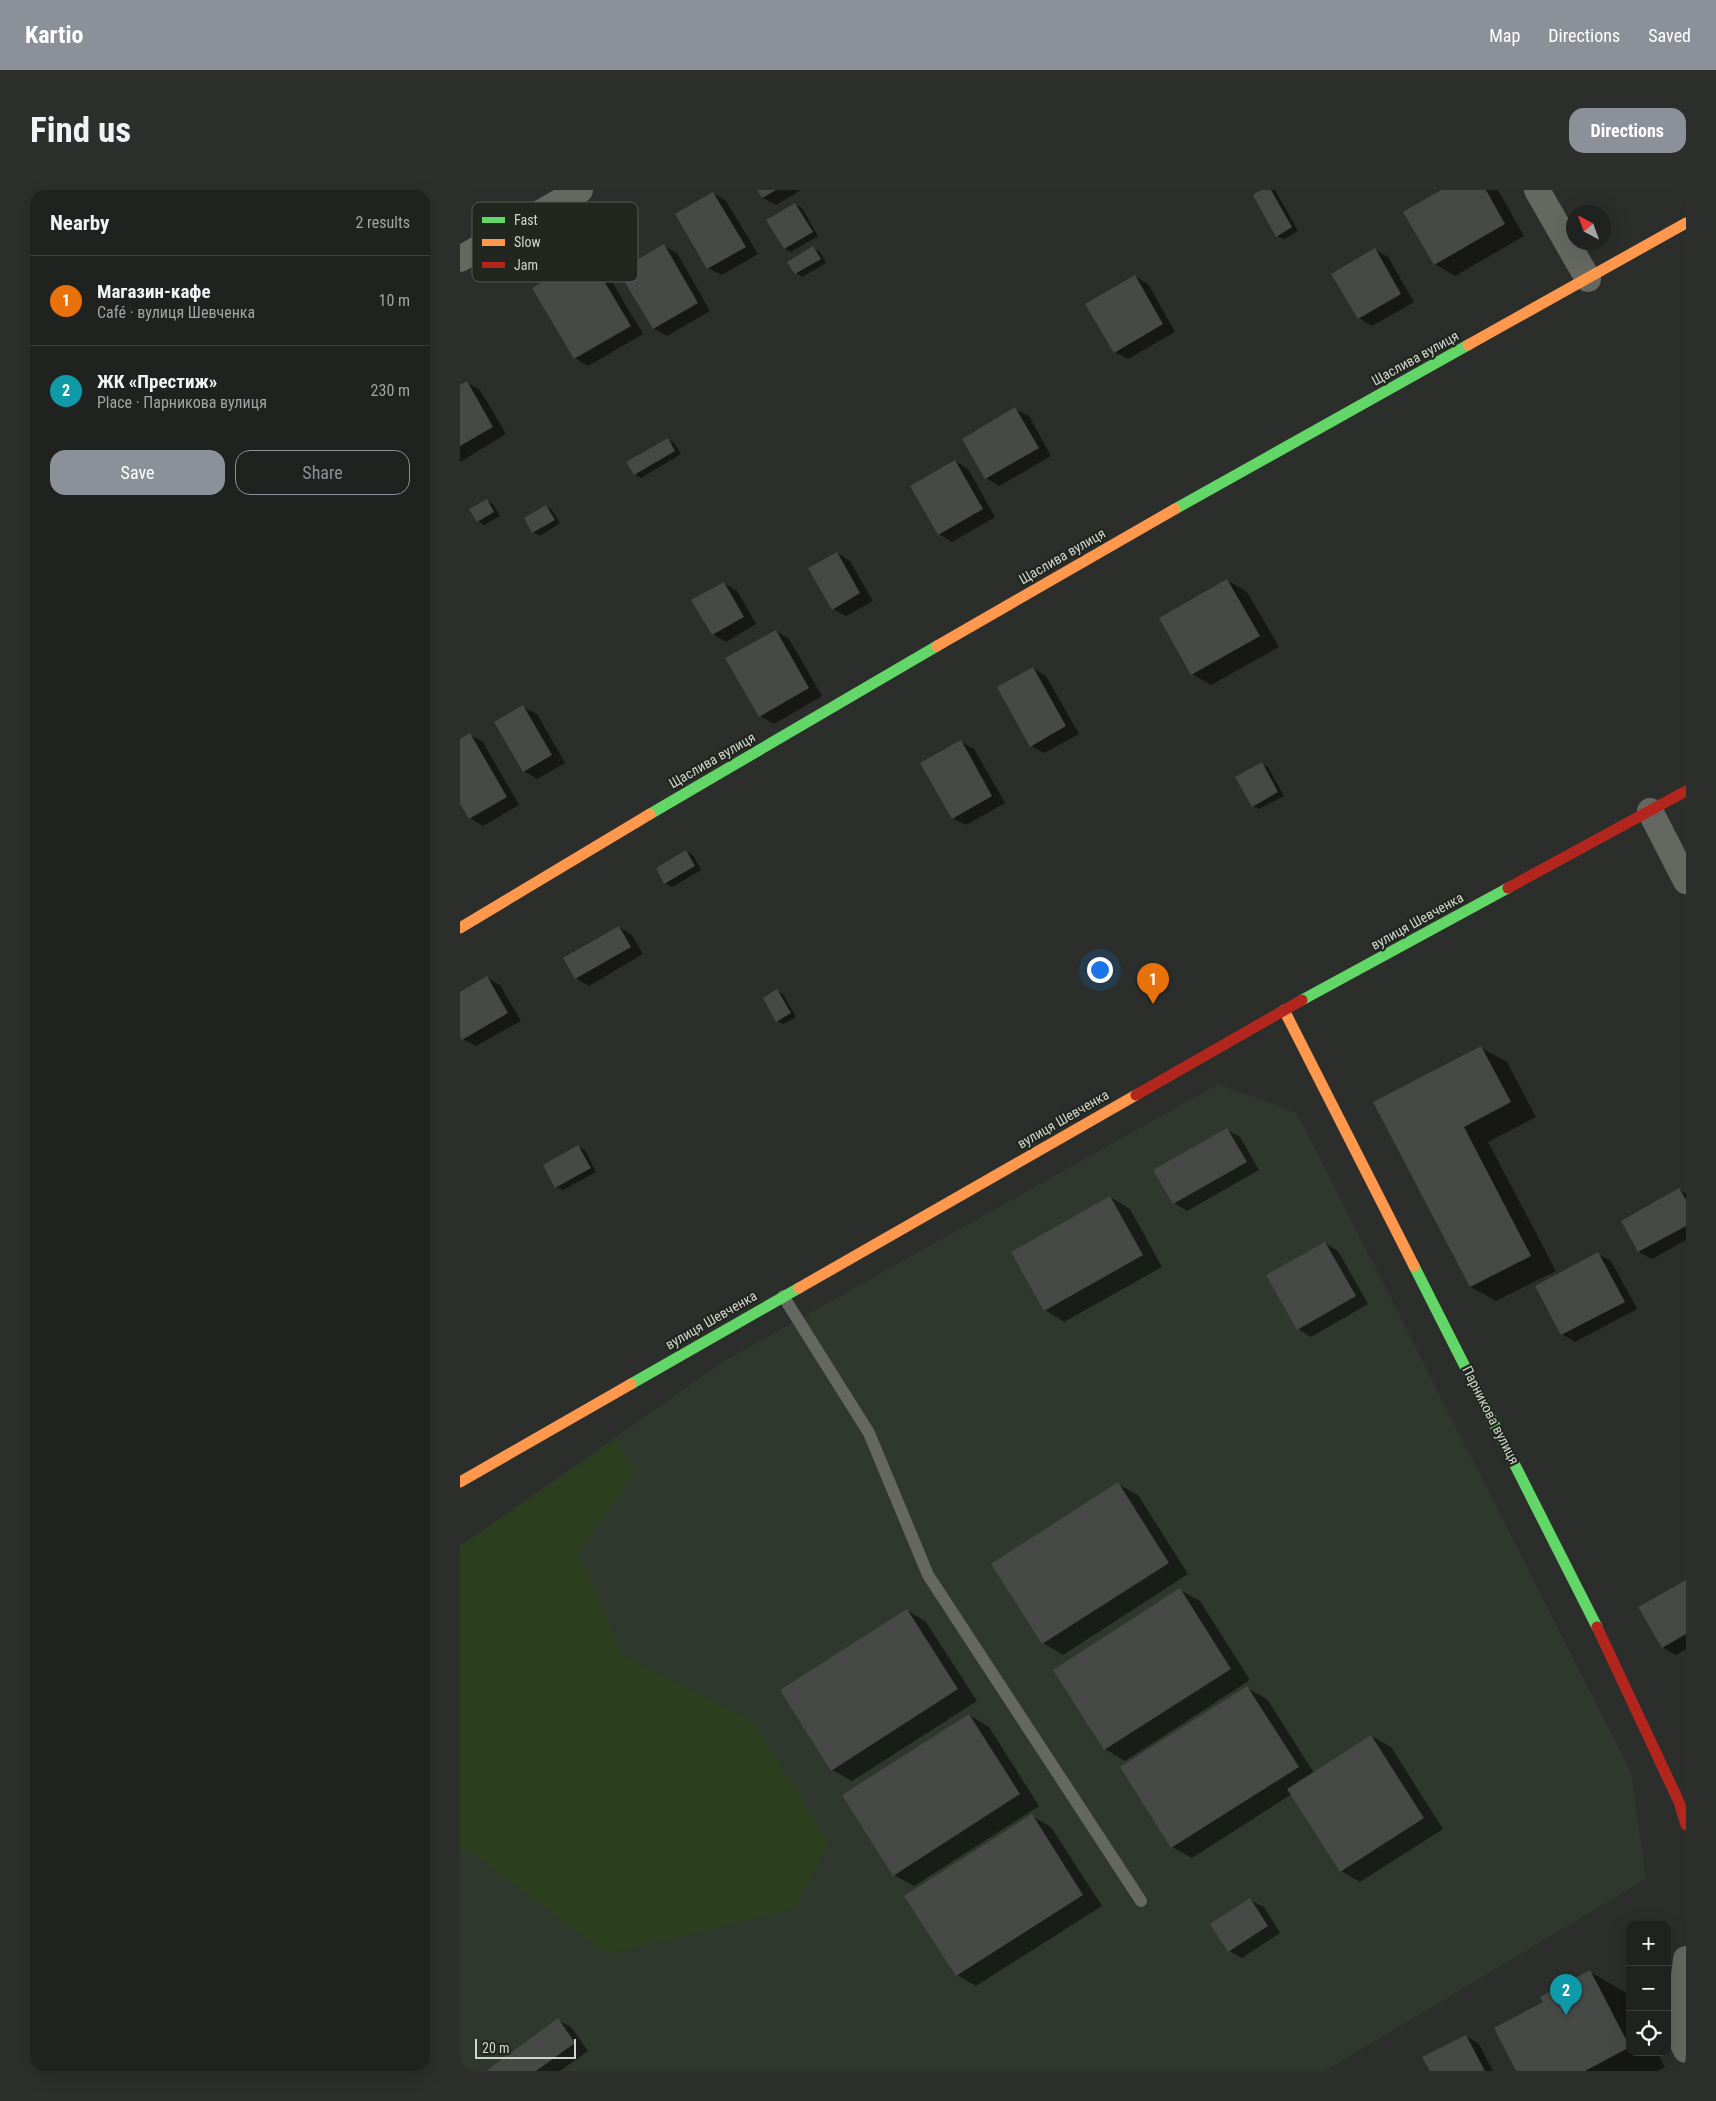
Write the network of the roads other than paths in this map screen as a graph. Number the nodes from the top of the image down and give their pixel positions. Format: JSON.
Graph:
{"nodes":[{"id":1,"x":580,"y":190,"type":"edge"},
{"id":2,"x":1537,"y":190,"type":"edge"},
{"id":3,"x":559,"y":202,"type":"edge"},
{"id":4,"x":1686,"y":222,"type":"edge"},
{"id":5,"x":472,"y":252,"type":"edge"},
{"id":6,"x":460,"y":259,"type":"edge"},
{"id":7,"x":1588,"y":279,"type":"junction"},
{"id":8,"x":1686,"y":790,"type":"edge"},
{"id":9,"x":1650,"y":810,"type":"junction"},
{"id":10,"x":1686,"y":881,"type":"edge"},
{"id":11,"x":460,"y":928,"type":"edge"},
{"id":12,"x":1284,"y":1010,"type":"junction"},
{"id":13,"x":783,"y":1296,"type":"junction"},
{"id":14,"x":460,"y":1482,"type":"edge"},
{"id":15,"x":1686,"y":1825,"type":"edge"},
{"id":16,"x":1141,"y":1901,"type":"dead end"},
{"id":17,"x":1686,"y":1959,"type":"edge"},
{"id":18,"x":1686,"y":2050,"type":"edge"}],
"edges":[{"from":1,"to":3,"type":"street"},
{"from":2,"to":7,"type":"street"},
{"from":4,"to":7,"type":"street","name":"Щаслива вулиця"},
{"from":5,"to":6,"type":"street"},
{"from":7,"to":11,"type":"street","name":"Щаслива вулиця"},
{"from":8,"to":9,"type":"street","name":"вулиця Шевченка"},
{"from":9,"to":10,"type":"street"},
{"from":9,"to":12,"type":"street","name":"вулиця Шевченка"},
{"from":12,"to":13,"type":"street","name":"вулиця Шевченка"},
{"from":12,"to":15,"type":"street","name":"Парникова вулиця"},
{"from":13,"to":14,"type":"street","name":"вулиця Шевченка"},
{"from":13,"to":16,"type":"lane"},
{"from":17,"to":18,"type":"street"}]}
